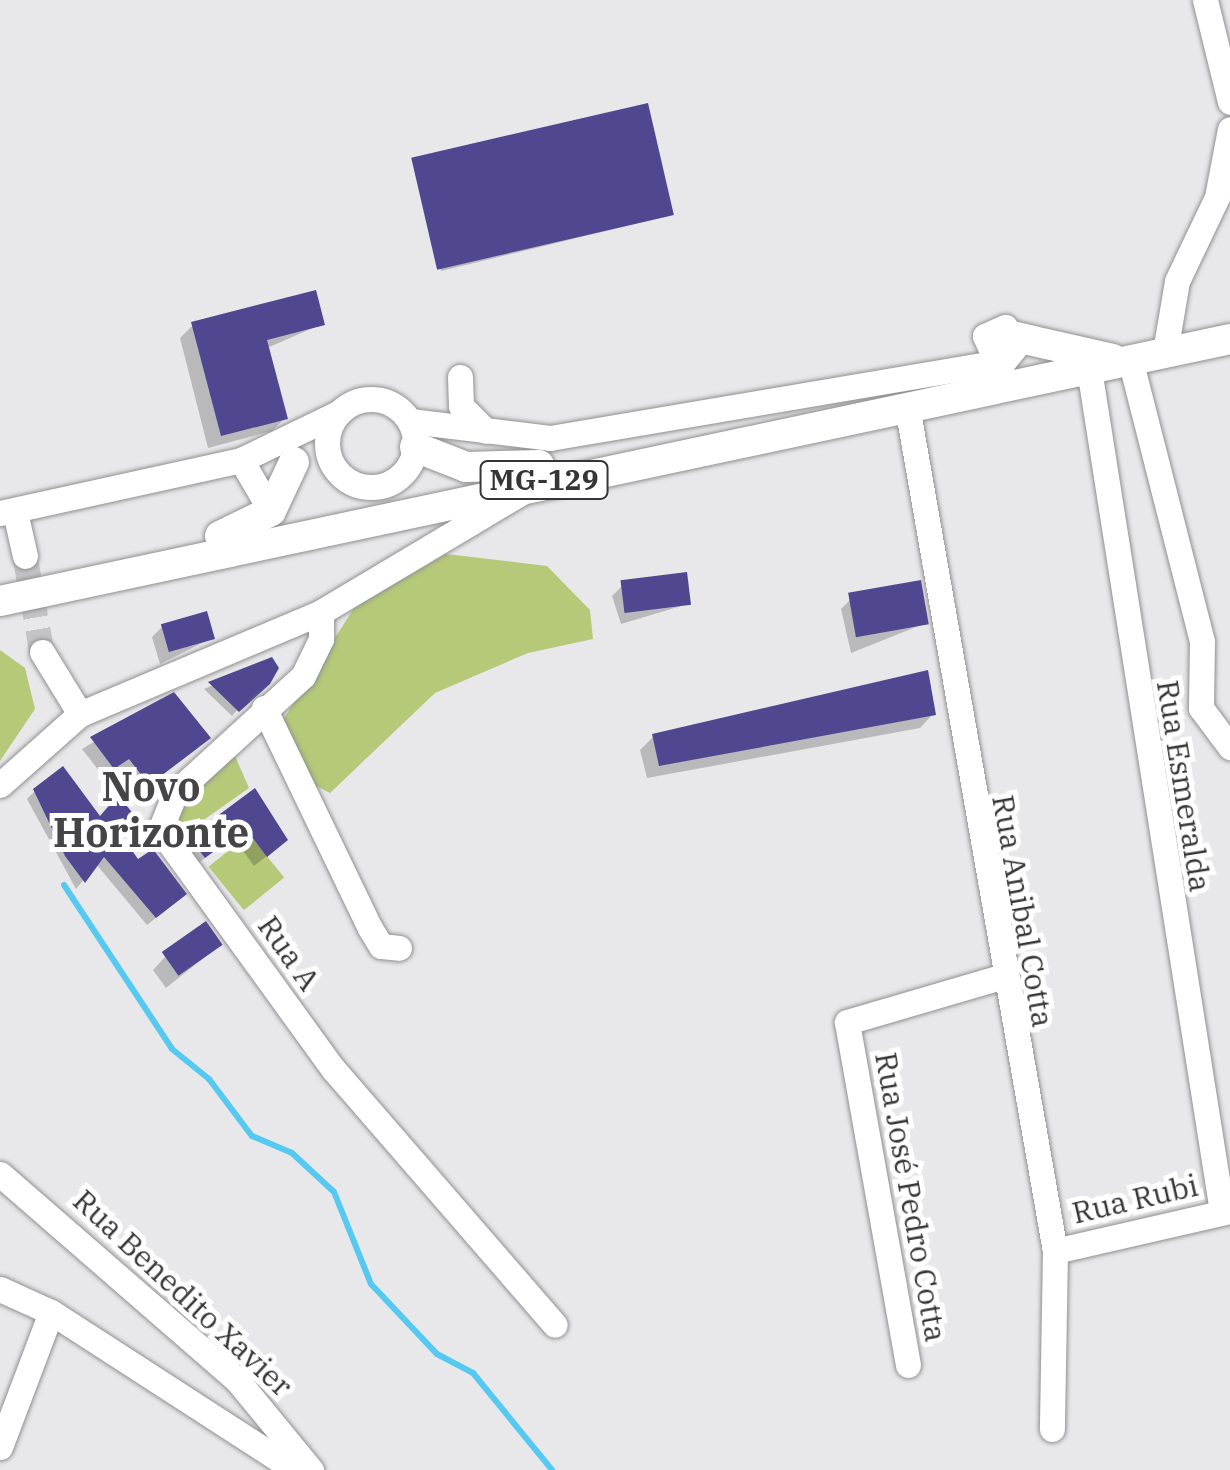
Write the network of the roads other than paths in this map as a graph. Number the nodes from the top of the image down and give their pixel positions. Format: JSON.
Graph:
{"nodes":[{"id":1,"x":1205,"y":0,"type":"edge"},
{"id":2,"x":1230,"y":102,"type":"edge"},
{"id":3,"x":1230,"y":129,"type":"edge"},
{"id":4,"x":1016,"y":337,"type":"joint"},
{"id":5,"x":1230,"y":339,"type":"edge"},
{"id":6,"x":1165,"y":352,"type":"junction"},
{"id":7,"x":1126,"y":360,"type":"junction"},
{"id":8,"x":1090,"y":368,"type":"junction"},
{"id":9,"x":460,"y":377,"type":"dead end"},
{"id":10,"x":906,"y":406,"type":"junction"},
{"id":11,"x":340,"y":412,"type":"junction"},
{"id":12,"x":486,"y":431,"type":"junction"},
{"id":13,"x":421,"y":442,"type":"junction"},
{"id":14,"x":657,"y":456,"type":"junction"},
{"id":15,"x":241,"y":460,"type":"junction"},
{"id":16,"x":294,"y":462,"type":"junction"},
{"id":17,"x":333,"y":463,"type":"junction"},
{"id":18,"x":490,"y":468,"type":"junction"},
{"id":19,"x":538,"y":482,"type":"junction"},
{"id":20,"x":271,"y":512,"type":"junction"},
{"id":21,"x":8,"y":513,"type":"edge"},
{"id":22,"x":390,"y":514,"type":"junction"},
{"id":23,"x":25,"y":556,"type":"tunnel mouth"},
{"id":24,"x":114,"y":574,"type":"junction"},
{"id":25,"x":0,"y":601,"type":"edge"},
{"id":26,"x":321,"y":612,"type":"junction"},
{"id":27,"x":42,"y":652,"type":"tunnel mouth"},
{"id":28,"x":264,"y":708,"type":"junction"},
{"id":29,"x":80,"y":714,"type":"junction"},
{"id":30,"x":1230,"y":747,"type":"edge"},
{"id":31,"x":0,"y":785,"type":"edge"},
{"id":32,"x":399,"y":948,"type":"dead end"},
{"id":33,"x":1001,"y":976,"type":"junction"},
{"id":34,"x":0,"y":1174,"type":"edge"},
{"id":35,"x":1226,"y":1212,"type":"edge"},
{"id":36,"x":1055,"y":1251,"type":"junction"},
{"id":37,"x":0,"y":1290,"type":"edge"},
{"id":38,"x":51,"y":1312,"type":"junction"},
{"id":39,"x":555,"y":1324,"type":"dead end"},
{"id":40,"x":908,"y":1365,"type":"dead end"},
{"id":41,"x":1052,"y":1429,"type":"dead end"},
{"id":42,"x":0,"y":1447,"type":"edge"},
{"id":43,"x":296,"y":1470,"type":"edge"},
{"id":44,"x":310,"y":1470,"type":"edge"}],
"edges":[{"from":1,"to":2,"type":"street"},
{"from":3,"to":6,"type":"street"},
{"from":4,"to":7,"type":"main road"},
{"from":4,"to":12,"type":"street"},
{"from":5,"to":6,"type":"main road","number":"MG-129"},
{"from":6,"to":7,"type":"main road","number":"MG-129"},
{"from":7,"to":8,"type":"main road","number":"MG-129"},
{"from":7,"to":30,"type":"street"},
{"from":8,"to":10,"type":"main road","number":"MG-129"},
{"from":8,"to":35,"type":"street","name":"Rua Esmeralda"},
{"from":9,"to":12,"type":"street"},
{"from":10,"to":14,"type":"main road","number":"MG-129"},
{"from":10,"to":33,"type":"street","name":"Rua Anibal Cotta"},
{"from":11,"to":13,"type":"street"},
{"from":11,"to":15,"type":"street"},
{"from":11,"to":17,"type":"street"},
{"from":12,"to":13,"type":"street"},
{"from":12,"to":13,"type":"street"},
{"from":13,"to":17,"type":"street"},
{"from":13,"to":18,"type":"main road"},
{"from":14,"to":18,"type":"main road"},
{"from":14,"to":19,"type":"main road","number":"MG-129"},
{"from":15,"to":16,"type":"street"},
{"from":15,"to":20,"type":"street"},
{"from":15,"to":21,"type":"street"},
{"from":16,"to":17,"type":"street"},
{"from":16,"to":20,"type":"main road"},
{"from":18,"to":22,"type":"main road"},
{"from":19,"to":22,"type":"main road","number":"MG-129"},
{"from":19,"to":26,"type":"street"},
{"from":20,"to":24,"type":"main road"},
{"from":21,"to":23,"type":"street"},
{"from":22,"to":24,"type":"main road","number":"MG-129"},
{"from":24,"to":25,"type":"main road","number":"MG-129"},
{"from":26,"to":28,"type":"street","name":"Rua A"},
{"from":26,"to":29,"type":"street"},
{"from":27,"to":29,"type":"street"},
{"from":28,"to":32,"type":"street"},
{"from":28,"to":39,"type":"street","name":"Rua A"},
{"from":29,"to":31,"type":"street"},
{"from":33,"to":36,"type":"street","name":"Rua Anibal Cotta"},
{"from":33,"to":40,"type":"street","name":"Rua José Pedro Cotta"},
{"from":34,"to":44,"type":"street","name":"Rua Benedito Xavier"},
{"from":35,"to":36,"type":"street","name":"Rua Rubi"},
{"from":36,"to":41,"type":"street","name":"Rua Anibal Cotta"},
{"from":37,"to":38,"type":"street"},
{"from":38,"to":42,"type":"street"},
{"from":38,"to":43,"type":"street"}]}
